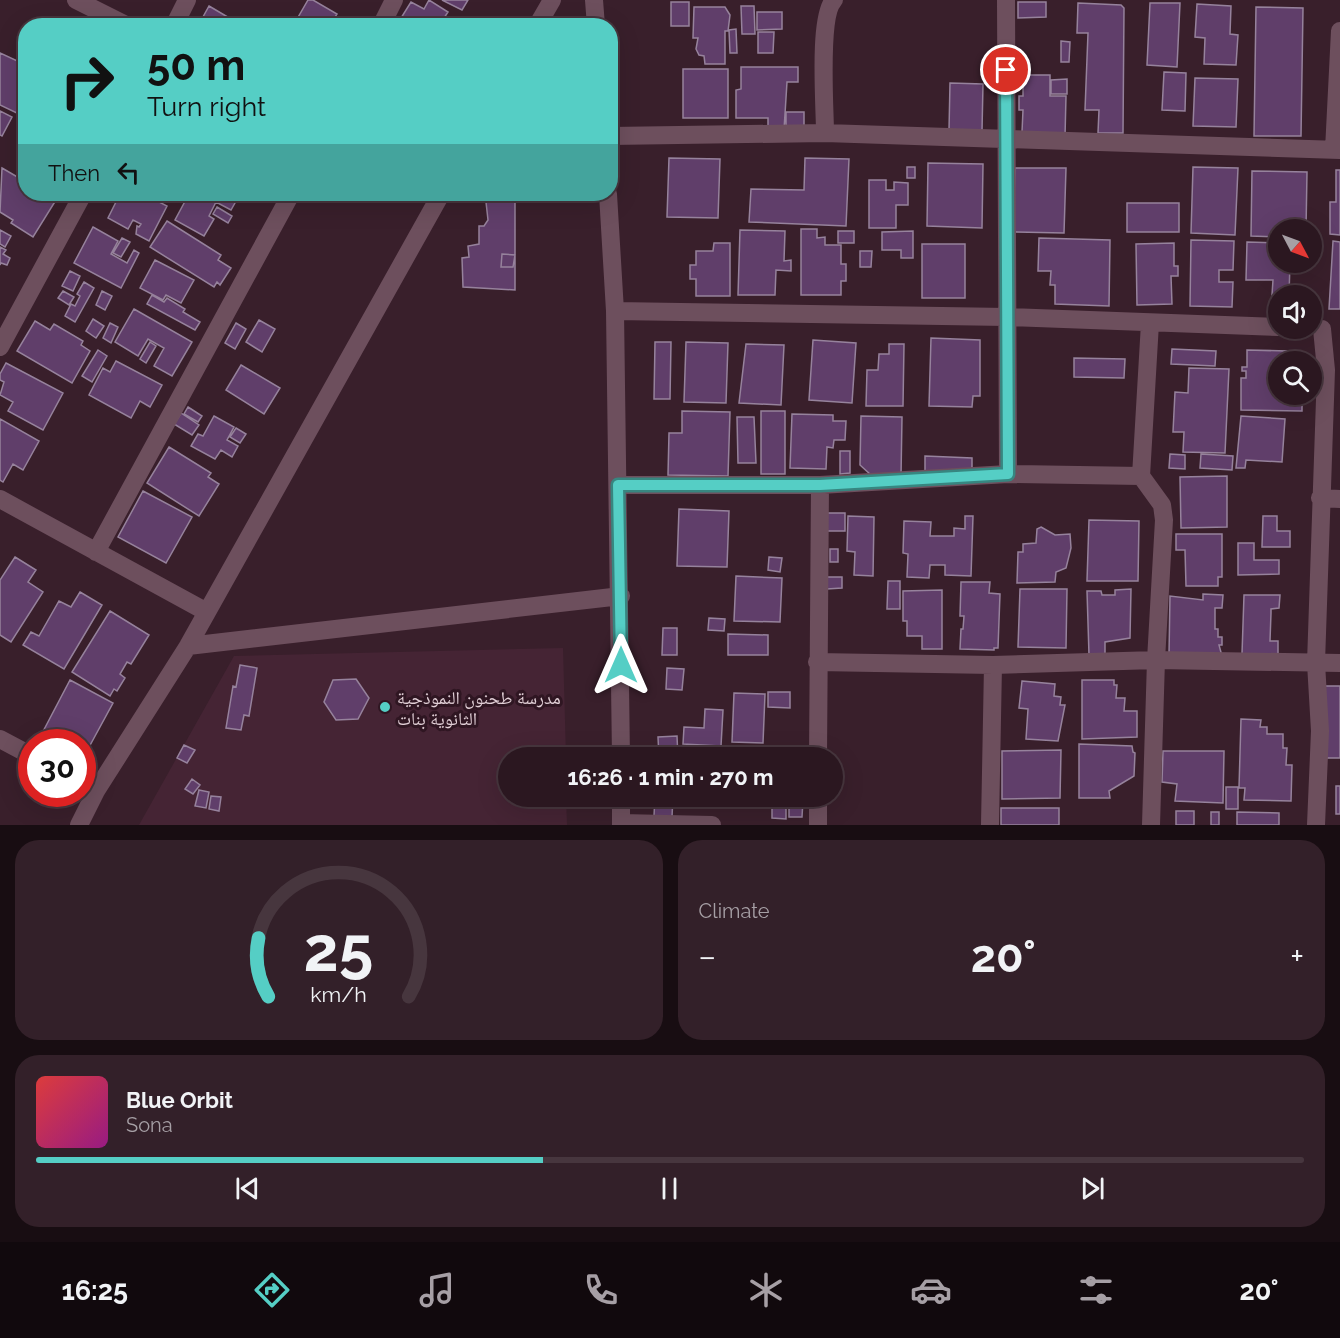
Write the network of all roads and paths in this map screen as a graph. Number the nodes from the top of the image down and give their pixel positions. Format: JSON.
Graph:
{"nodes":[{"id":1,"x":76,"y":0,"type":"edge"},
{"id":2,"x":187,"y":0,"type":"edge"},
{"id":3,"x":394,"y":0,"type":"edge"},
{"id":4,"x":552,"y":0,"type":"edge"},
{"id":5,"x":594,"y":0,"type":"edge"},
{"id":6,"x":834,"y":0,"type":"edge"},
{"id":7,"x":1006,"y":0,"type":"edge"},
{"id":8,"x":112,"y":18,"type":"edge"},
{"id":9,"x":178,"y":18,"type":"edge"},
{"id":10,"x":385,"y":18,"type":"edge"},
{"id":11,"x":542,"y":18,"type":"edge"},
{"id":12,"x":595,"y":18,"type":"edge"},
{"id":13,"x":1340,"y":31,"type":"edge"},
{"id":14,"x":825,"y":133,"type":"junction"},
{"id":15,"x":618,"y":136,"type":"edge"},
{"id":16,"x":1005,"y":140,"type":"junction"},
{"id":17,"x":1337,"y":150,"type":"edge"},
{"id":18,"x":79,"y":201,"type":"edge"},
{"id":19,"x":287,"y":201,"type":"edge"},
{"id":20,"x":430,"y":201,"type":"edge"},
{"id":21,"x":608,"y":201,"type":"edge"},
{"id":22,"x":615,"y":311,"type":"junction"},
{"id":23,"x":1007,"y":317,"type":"junction"},
{"id":24,"x":1150,"y":323,"type":"junction"},
{"id":25,"x":1268,"y":327,"type":"edge"},
{"id":26,"x":1324,"y":328,"type":"edge"},
{"id":27,"x":0,"y":347,"type":"edge"},
{"id":28,"x":1008,"y":474,"type":"junction"},
{"id":29,"x":1141,"y":476,"type":"junction"},
{"id":30,"x":618,"y":485,"type":"junction"},
{"id":31,"x":820,"y":485,"type":"junction"},
{"id":32,"x":1320,"y":498,"type":"junction"},
{"id":33,"x":1340,"y":499,"type":"edge"},
{"id":34,"x":0,"y":500,"type":"edge"},
{"id":35,"x":96,"y":552,"type":"junction"},
{"id":36,"x":621,"y":596,"type":"junction"},
{"id":37,"x":205,"y":611,"type":"junction"},
{"id":38,"x":188,"y":646,"type":"junction"},
{"id":39,"x":1156,"y":660,"type":"junction"},
{"id":40,"x":817,"y":662,"type":"junction"},
{"id":41,"x":1316,"y":663,"type":"junction"},
{"id":42,"x":1340,"y":663,"type":"edge"},
{"id":43,"x":993,"y":665,"type":"junction"},
{"id":44,"x":0,"y":739,"type":"edge"},
{"id":45,"x":621,"y":747,"type":"edge"},
{"id":46,"x":818,"y":747,"type":"edge"},
{"id":47,"x":18,"y":749,"type":"edge"},
{"id":48,"x":96,"y":778,"type":"edge"},
{"id":49,"x":84,"y":807,"type":"edge"},
{"id":50,"x":621,"y":807,"type":"edge"},
{"id":51,"x":818,"y":807,"type":"edge"},
{"id":52,"x":621,"y":824,"type":"edge"},
{"id":53,"x":79,"y":825,"type":"edge"},
{"id":54,"x":712,"y":825,"type":"edge"},
{"id":55,"x":818,"y":825,"type":"edge"},
{"id":56,"x":990,"y":825,"type":"edge"},
{"id":57,"x":1151,"y":825,"type":"edge"},
{"id":58,"x":1316,"y":825,"type":"edge"}],
"edges":[{"from":1,"to":8,"type":"street"},
{"from":2,"to":9,"type":"street"},
{"from":3,"to":10,"type":"street"},
{"from":4,"to":11,"type":"street"},
{"from":5,"to":12,"type":"street"},
{"from":6,"to":14,"type":"street"},
{"from":7,"to":16,"type":"street"},
{"from":13,"to":17,"type":"street"},
{"from":14,"to":15,"type":"street"},
{"from":14,"to":16,"type":"street"},
{"from":16,"to":17,"type":"street"},
{"from":16,"to":23,"type":"street"},
{"from":18,"to":27,"type":"street"},
{"from":19,"to":35,"type":"street"},
{"from":20,"to":37,"type":"street"},
{"from":21,"to":22,"type":"street"},
{"from":22,"to":23,"type":"street"},
{"from":22,"to":30,"type":"street"},
{"from":23,"to":24,"type":"street"},
{"from":23,"to":28,"type":"street"},
{"from":24,"to":25,"type":"street"},
{"from":24,"to":29,"type":"street"},
{"from":26,"to":32,"type":"street"},
{"from":28,"to":29,"type":"street"},
{"from":28,"to":31,"type":"street"},
{"from":29,"to":39,"type":"street"},
{"from":30,"to":31,"type":"street"},
{"from":30,"to":36,"type":"street"},
{"from":31,"to":40,"type":"street"},
{"from":32,"to":33,"type":"street"},
{"from":32,"to":41,"type":"street"},
{"from":34,"to":35,"type":"street"},
{"from":35,"to":37,"type":"street"},
{"from":36,"to":38,"type":"street"},
{"from":36,"to":45,"type":"street"},
{"from":37,"to":38,"type":"street"},
{"from":38,"to":48,"type":"street"},
{"from":39,"to":41,"type":"street"},
{"from":39,"to":43,"type":"street"},
{"from":39,"to":57,"type":"street"},
{"from":40,"to":43,"type":"street"},
{"from":40,"to":46,"type":"street"},
{"from":41,"to":42,"type":"street"},
{"from":41,"to":58,"type":"street"},
{"from":43,"to":56,"type":"street"},
{"from":44,"to":47,"type":"street"},
{"from":49,"to":53,"type":"street"},
{"from":50,"to":52,"type":"street"},
{"from":51,"to":55,"type":"street"},
{"from":52,"to":54,"type":"street"}]}
